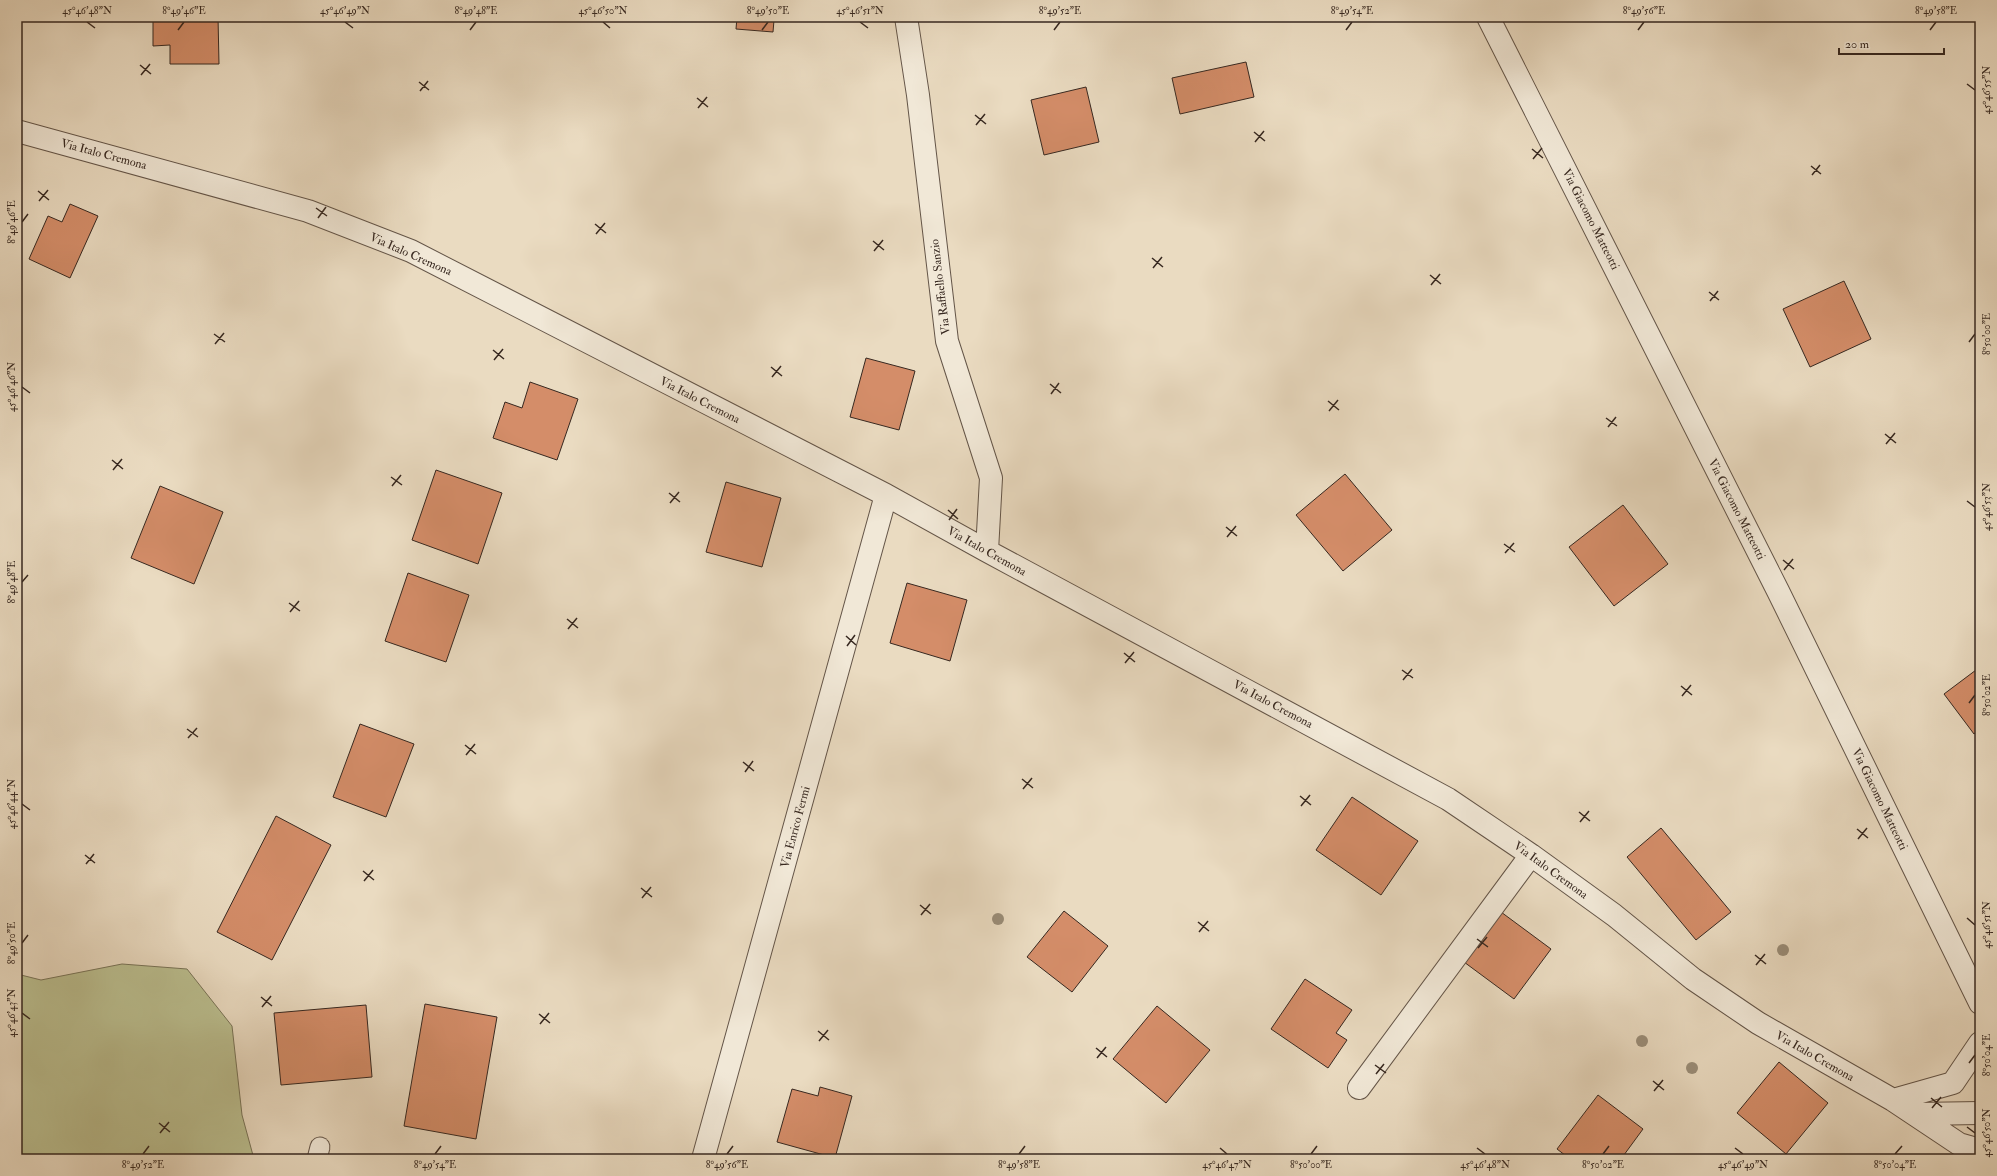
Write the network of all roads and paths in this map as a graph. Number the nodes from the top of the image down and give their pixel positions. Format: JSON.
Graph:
{"nodes":[{"id":1,"x":906,"y":17,"type":"edge"},
{"id":2,"x":1488,"y":17,"type":"edge"},
{"id":3,"x":17,"y":131,"type":"edge"},
{"id":4,"x":886,"y":495,"type":"junction"},
{"id":5,"x":987,"y":551,"type":"junction"},
{"id":6,"x":1531,"y":855,"type":"junction"},
{"id":7,"x":1980,"y":1003,"type":"edge"},
{"id":8,"x":1980,"y":1043,"type":"edge"},
{"id":9,"x":1360,"y":1088,"type":"dead end"},
{"id":10,"x":1894,"y":1100,"type":"junction"},
{"id":11,"x":1980,"y":1113,"type":"edge"},
{"id":12,"x":1917,"y":1114,"type":"junction"},
{"id":13,"x":1980,"y":1150,"type":"edge"},
{"id":14,"x":703,"y":1159,"type":"edge"}],
"edges":[{"from":1,"to":5,"type":"street","name":"Via Raffaello Sanzio"},
{"from":2,"to":7,"type":"street","name":"Via Giacomo Matteotti"},
{"from":3,"to":4,"type":"street","name":"Via Italo Cremona"},
{"from":4,"to":5,"type":"street","name":"Via Italo Cremona"},
{"from":4,"to":14,"type":"street","name":"Via Enrico Fermi"},
{"from":5,"to":6,"type":"street","name":"Via Italo Cremona"},
{"from":6,"to":9,"type":"street"},
{"from":6,"to":10,"type":"street","name":"Via Italo Cremona"},
{"from":8,"to":10,"type":"street"},
{"from":10,"to":12,"type":"street","name":"Via Italo Cremona"},
{"from":11,"to":12,"type":"street"},
{"from":12,"to":13,"type":"street","name":"Via Italo Cremona"}]}
